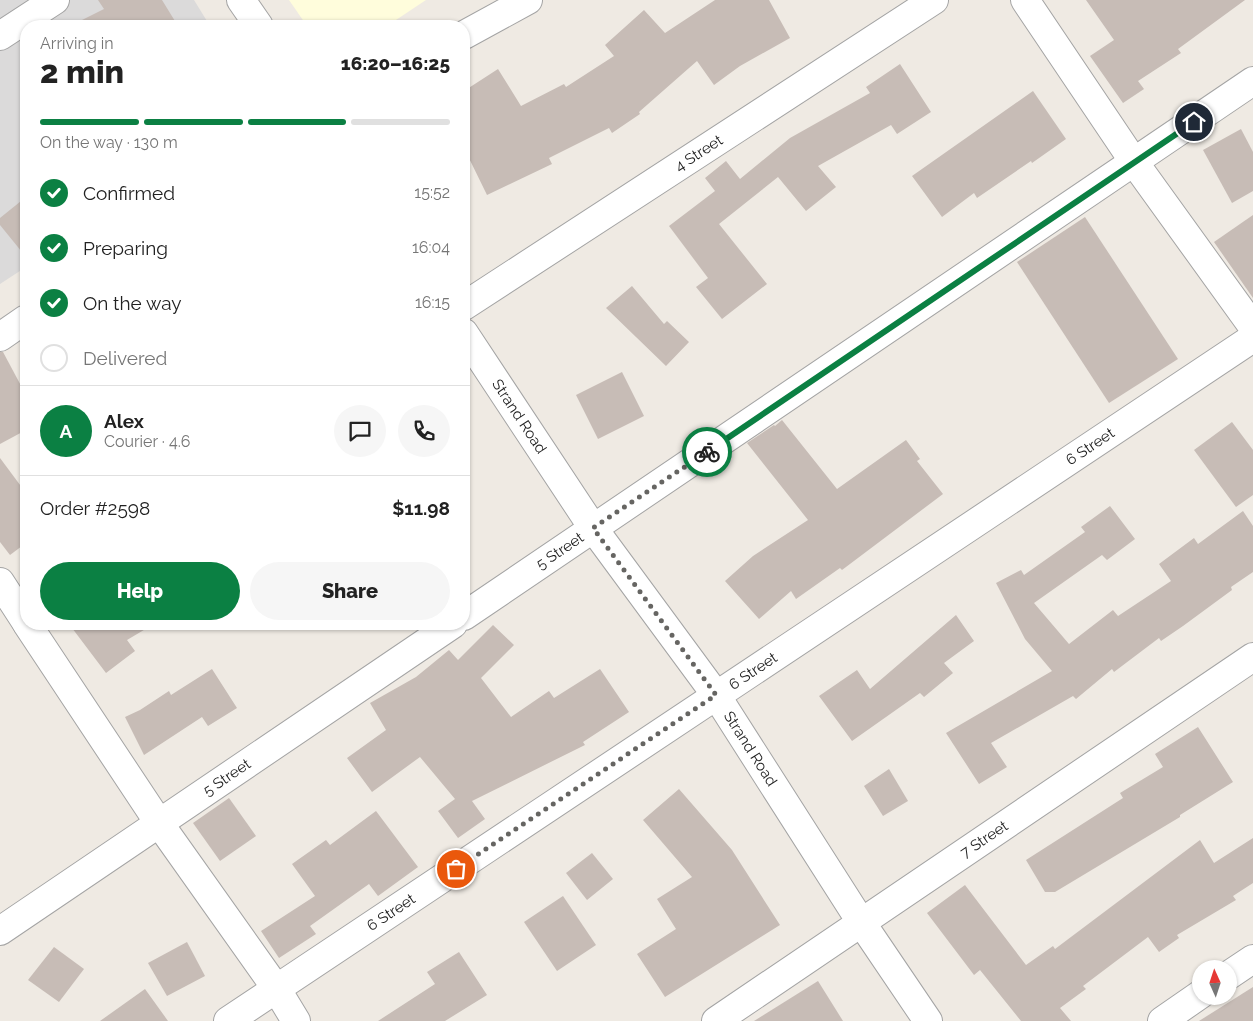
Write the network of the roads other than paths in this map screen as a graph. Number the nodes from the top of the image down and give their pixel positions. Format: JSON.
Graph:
{"nodes":[{"id":1,"x":55,"y":0,"type":"edge"},
{"id":2,"x":241,"y":0,"type":"edge"},
{"id":3,"x":528,"y":0,"type":"edge"},
{"id":4,"x":934,"y":0,"type":"edge"},
{"id":5,"x":1026,"y":0,"type":"edge"},
{"id":6,"x":24,"y":20,"type":"edge"},
{"id":7,"x":255,"y":20,"type":"edge"},
{"id":8,"x":20,"y":23,"type":"edge"},
{"id":9,"x":470,"y":32,"type":"edge"},
{"id":10,"x":0,"y":36,"type":"edge"},
{"id":11,"x":1253,"y":81,"type":"edge"},
{"id":12,"x":1134,"y":162,"type":"junction"},
{"id":13,"x":470,"y":302,"type":"edge"},
{"id":14,"x":20,"y":323,"type":"edge"},
{"id":15,"x":1253,"y":327,"type":"edge"},
{"id":16,"x":0,"y":337,"type":"edge"},
{"id":17,"x":1253,"y":338,"type":"edge"},
{"id":18,"x":470,"y":342,"type":"edge"},
{"id":19,"x":593,"y":528,"type":"junction"},
{"id":20,"x":470,"y":612,"type":"edge"},
{"id":21,"x":36,"y":630,"type":"edge"},
{"id":22,"x":444,"y":630,"type":"edge"},
{"id":23,"x":1253,"y":657,"type":"edge"},
{"id":24,"x":716,"y":695,"type":"junction"},
{"id":25,"x":159,"y":823,"type":"junction"},
{"id":26,"x":861,"y":922,"type":"junction"},
{"id":27,"x":0,"y":931,"type":"edge"},
{"id":28,"x":1253,"y":959,"type":"edge"},
{"id":29,"x":1238,"y":969,"type":"edge"},
{"id":30,"x":276,"y":988,"type":"junction"},
{"id":31,"x":1192,"y":1000,"type":"edge"},
{"id":32,"x":228,"y":1021,"type":"edge"},
{"id":33,"x":296,"y":1021,"type":"edge"},
{"id":34,"x":716,"y":1021,"type":"edge"},
{"id":35,"x":928,"y":1021,"type":"edge"},
{"id":36,"x":1162,"y":1021,"type":"edge"}],
"edges":[{"from":1,"to":6,"type":"street"},
{"from":2,"to":7,"type":"street"},
{"from":3,"to":9,"type":"street"},
{"from":4,"to":13,"type":"street","name":"4 Street"},
{"from":5,"to":12,"type":"street"},
{"from":8,"to":10,"type":"street"},
{"from":11,"to":12,"type":"street","name":"5 Street"},
{"from":12,"to":15,"type":"street"},
{"from":12,"to":19,"type":"street","name":"5 Street"},
{"from":14,"to":16,"type":"street"},
{"from":17,"to":24,"type":"street","name":"6 Street"},
{"from":18,"to":19,"type":"street","name":"Strand Road"},
{"from":19,"to":20,"type":"street","name":"5 Street"},
{"from":19,"to":24,"type":"street","name":"Strand Road"},
{"from":21,"to":25,"type":"street"},
{"from":22,"to":25,"type":"street","name":"5 Street"},
{"from":23,"to":26,"type":"street","name":"7 Street"},
{"from":24,"to":26,"type":"street","name":"Strand Road"},
{"from":24,"to":30,"type":"street","name":"6 Street"},
{"from":25,"to":27,"type":"street","name":"5 Street"},
{"from":25,"to":30,"type":"street"},
{"from":26,"to":34,"type":"street","name":"7 Street"},
{"from":26,"to":35,"type":"street","name":"Strand Road"},
{"from":28,"to":29,"type":"street"},
{"from":30,"to":32,"type":"street","name":"6 Street"},
{"from":30,"to":33,"type":"street"},
{"from":31,"to":36,"type":"street"}]}
